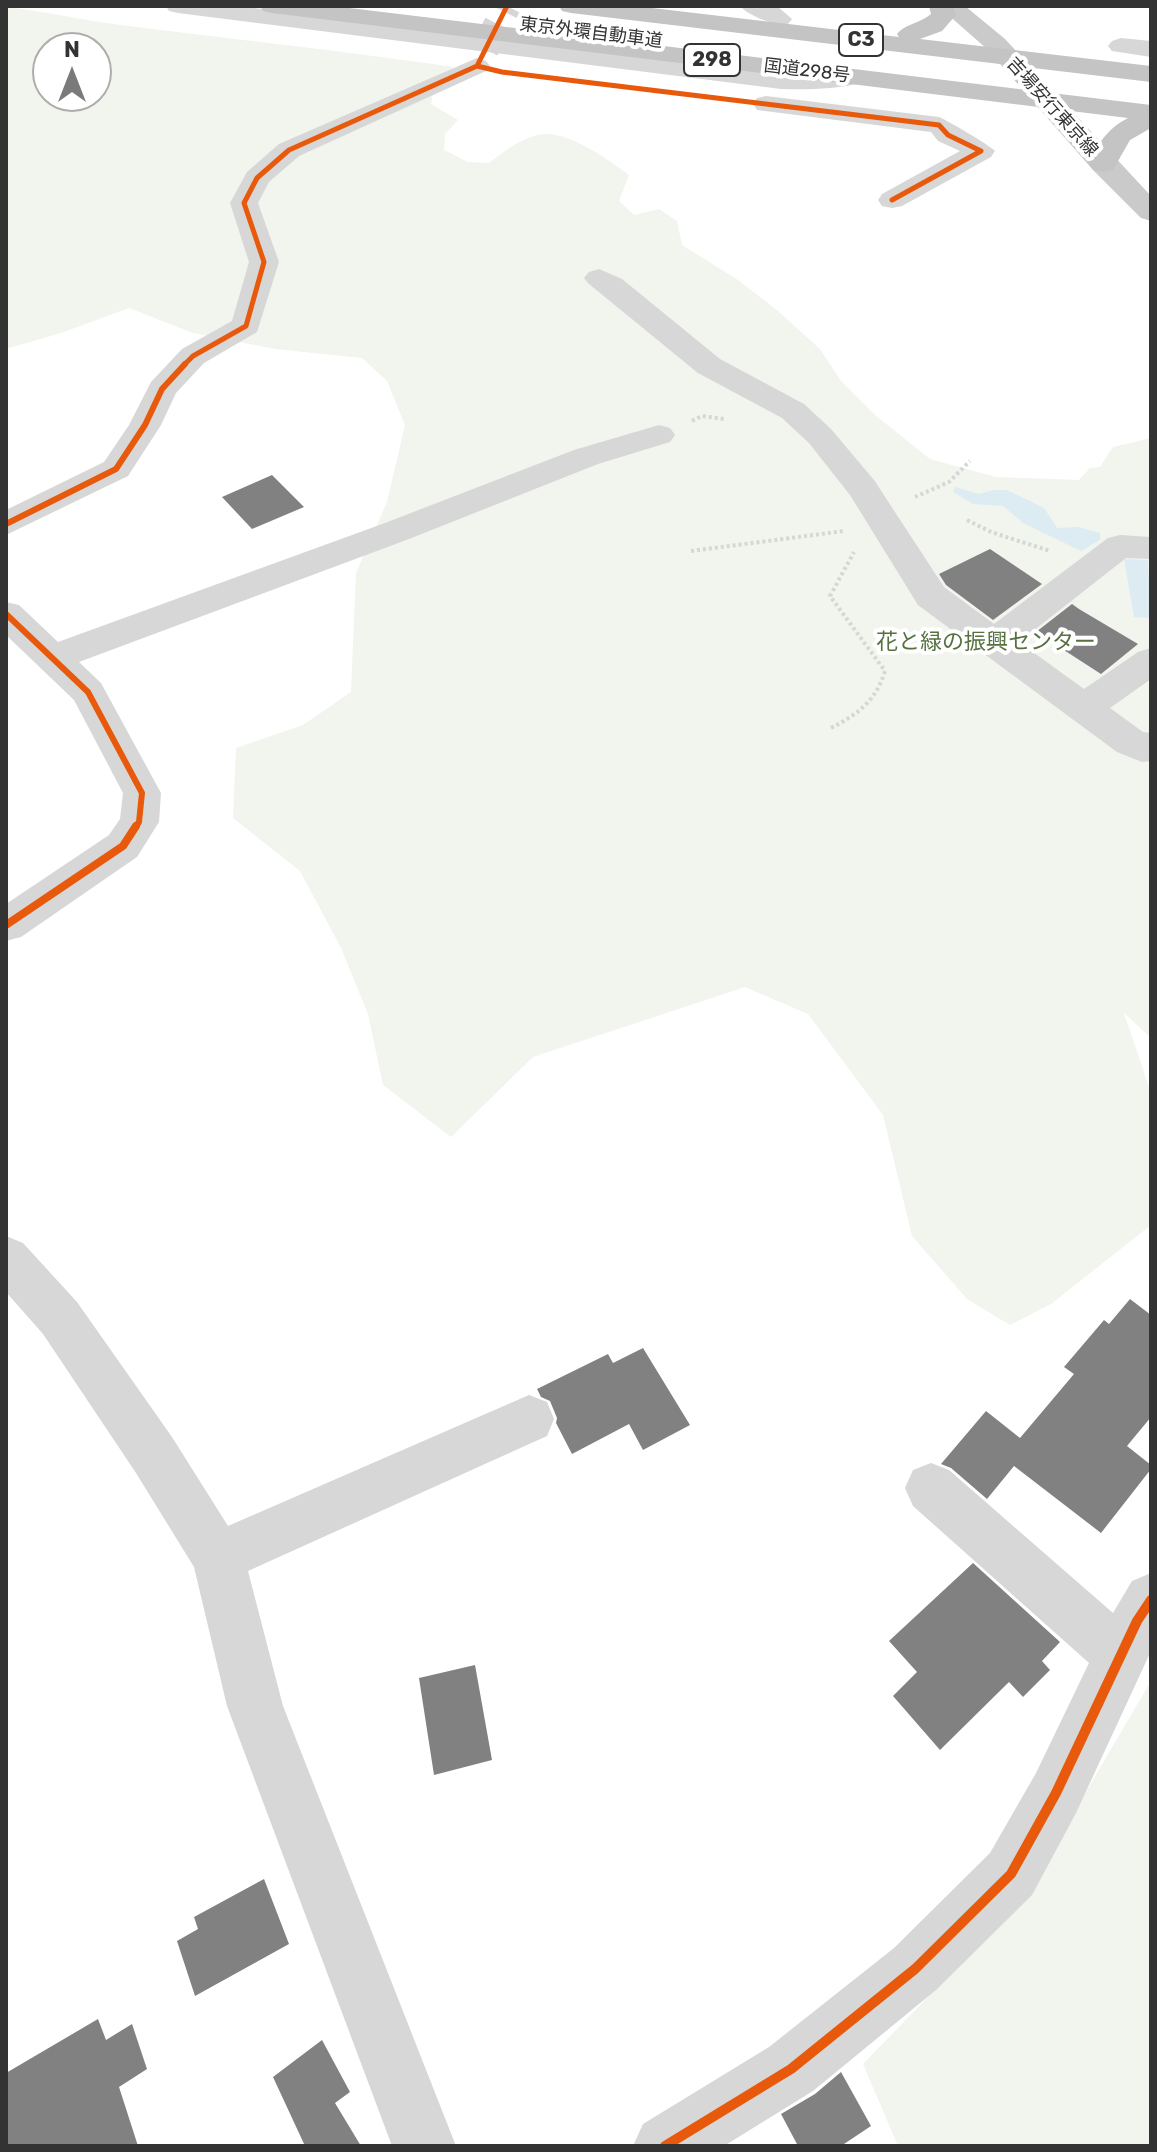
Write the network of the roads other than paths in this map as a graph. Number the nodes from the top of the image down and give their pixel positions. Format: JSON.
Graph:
{"nodes":[{"id":1,"x":178,"y":6,"type":"edge"},
{"id":2,"x":272,"y":6,"type":"edge"},
{"id":3,"x":364,"y":6,"type":"edge"},
{"id":4,"x":571,"y":6,"type":"edge"},
{"id":5,"x":667,"y":6,"type":"edge"},
{"id":6,"x":752,"y":6,"type":"edge"},
{"id":7,"x":941,"y":6,"type":"edge"},
{"id":8,"x":950,"y":6,"type":"edge"},
{"id":9,"x":779,"y":19,"type":"junction"},
{"id":10,"x":910,"y":34,"type":"junction"},
{"id":11,"x":996,"y":44,"type":"junction"},
{"id":12,"x":1121,"y":46,"type":"dead end"},
{"id":13,"x":1151,"y":49,"type":"edge"},
{"id":14,"x":1151,"y":62,"type":"edge"},
{"id":15,"x":1151,"y":74,"type":"edge"},
{"id":16,"x":853,"y":77,"type":"junction"},
{"id":17,"x":1046,"y":101,"type":"junction"},
{"id":18,"x":1151,"y":101,"type":"edge"},
{"id":19,"x":1151,"y":116,"type":"edge"},
{"id":20,"x":1103,"y":164,"type":"junction"},
{"id":21,"x":892,"y":200,"type":"dead end"},
{"id":22,"x":1151,"y":212,"type":"edge"},
{"id":23,"x":599,"y":278,"type":"dead end"},
{"id":24,"x":659,"y":435,"type":"road end"},
{"id":25,"x":6,"y":524,"type":"edge"},
{"id":26,"x":1151,"y":548,"type":"edge"},
{"id":27,"x":6,"y":614,"type":"edge"},
{"id":28,"x":994,"y":643,"type":"junction"},
{"id":29,"x":51,"y":658,"type":"junction"},
{"id":30,"x":1151,"y":661,"type":"edge"},
{"id":31,"x":1084,"y":708,"type":"junction"},
{"id":32,"x":1151,"y":747,"type":"edge"},
{"id":33,"x":6,"y":925,"type":"edge"},
{"id":34,"x":6,"y":1258,"type":"edge"},
{"id":35,"x":529,"y":1419,"type":"dead end"},
{"id":36,"x":931,"y":1488,"type":"dead end"},
{"id":37,"x":218,"y":1557,"type":"junction"},
{"id":38,"x":1151,"y":1600,"type":"edge"},
{"id":39,"x":1121,"y":1656,"type":"junction"},
{"id":40,"x":424,"y":2146,"type":"edge"},
{"id":41,"x":665,"y":2146,"type":"edge"}],
"edges":[{"from":1,"to":16,"type":"street"},
{"from":2,"to":16,"type":"highway","name":"国道298号","number":"298"},
{"from":3,"to":18,"type":"highway","name":"東京外環自動車道","number":"C3"},
{"from":4,"to":15,"type":"highway","name":"東京外環自動車道","number":"C3"},
{"from":5,"to":9,"type":"highway","number":"298"},
{"from":6,"to":9,"type":"street"},
{"from":7,"to":10,"type":"highway"},
{"from":8,"to":11,"type":"main road","name":"吉場安行東京線"},
{"from":9,"to":10,"type":"highway","number":"298"},
{"from":10,"to":11,"type":"highway","number":"298"},
{"from":11,"to":14,"type":"highway","number":"298"},
{"from":11,"to":17,"type":"main road","name":"吉場安行東京線"},
{"from":12,"to":13,"type":"street"},
{"from":16,"to":17,"type":"highway","name":"国道298号","number":"298"},
{"from":17,"to":19,"type":"highway","name":"国道298号","number":"298"},
{"from":17,"to":20,"type":"main road","name":"吉場安行東京線"},
{"from":19,"to":20,"type":"highway"},
{"from":20,"to":22,"type":"main road","name":"吉場安行東京線"},
{"from":21,"to":25,"type":"street"},
{"from":23,"to":28,"type":"street"},
{"from":24,"to":29,"type":"street"},
{"from":26,"to":28,"type":"street"},
{"from":27,"to":29,"type":"street"},
{"from":28,"to":31,"type":"street"},
{"from":29,"to":33,"type":"street"},
{"from":30,"to":31,"type":"street"},
{"from":31,"to":32,"type":"street"},
{"from":34,"to":37,"type":"street"},
{"from":35,"to":37,"type":"street"},
{"from":36,"to":39,"type":"street"},
{"from":37,"to":40,"type":"street"},
{"from":38,"to":39,"type":"street"},
{"from":39,"to":41,"type":"street"}]}
